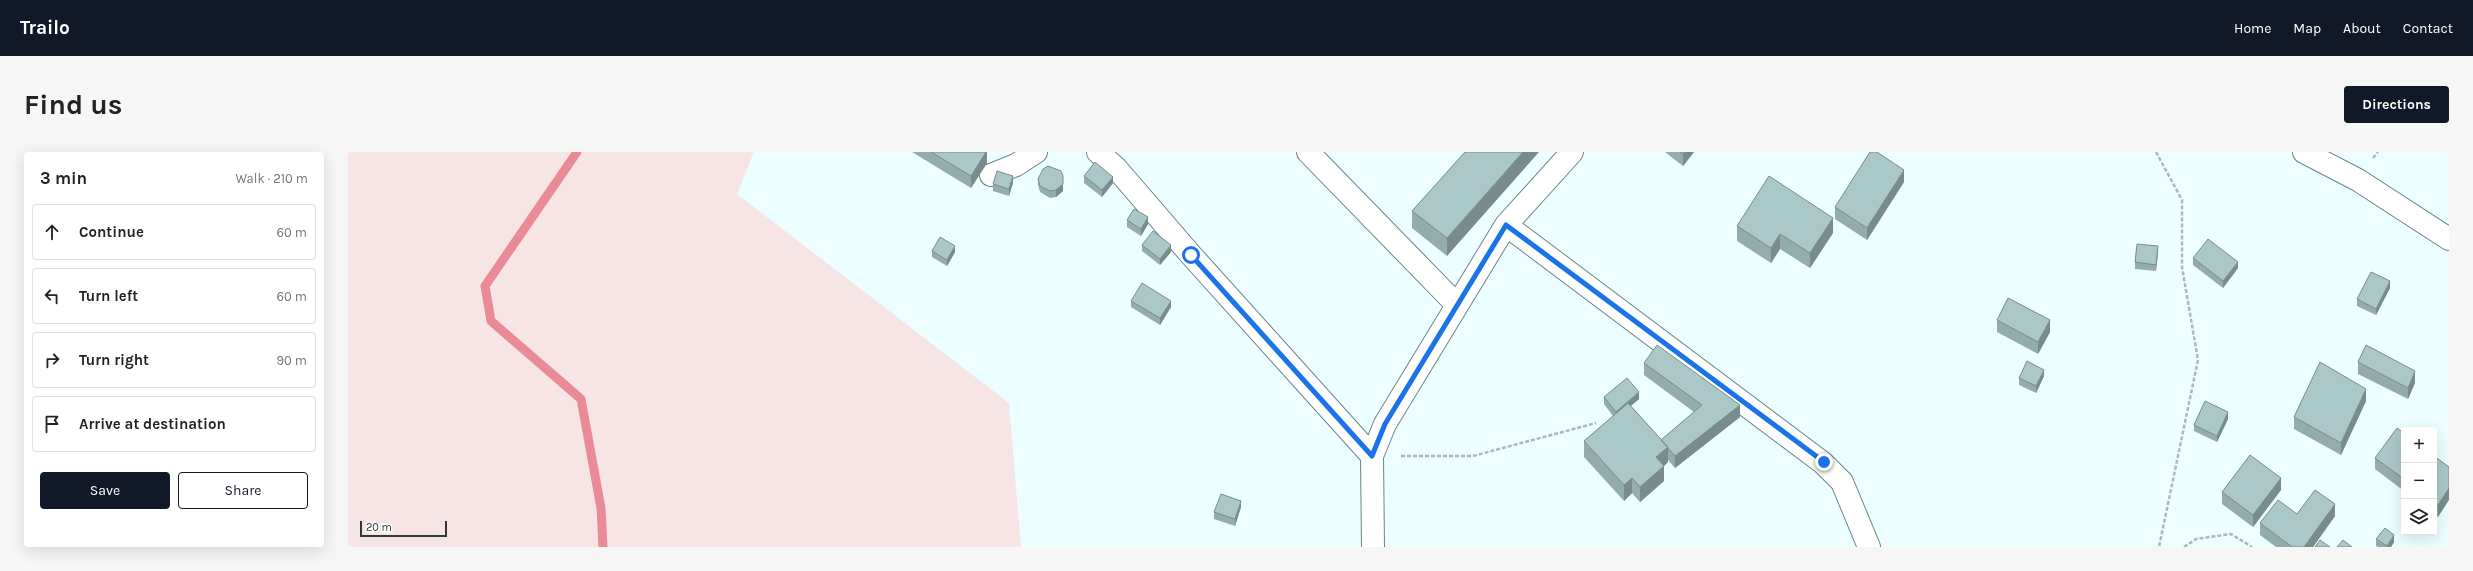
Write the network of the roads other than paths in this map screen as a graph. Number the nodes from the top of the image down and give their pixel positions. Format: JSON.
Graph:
{"nodes":[{"id":1,"x":1036,"y":152,"type":"edge"},
{"id":2,"x":1098,"y":152,"type":"edge"},
{"id":3,"x":1308,"y":152,"type":"edge"},
{"id":4,"x":1572,"y":152,"type":"edge"},
{"id":5,"x":2304,"y":152,"type":"edge"},
{"id":6,"x":991,"y":175,"type":"dead end"},
{"id":7,"x":1506,"y":225,"type":"junction"},
{"id":8,"x":2449,"y":239,"type":"edge"},
{"id":9,"x":1456,"y":304,"type":"junction"},
{"id":10,"x":1372,"y":456,"type":"junction"},
{"id":11,"x":1373,"y":547,"type":"edge"},
{"id":12,"x":1869,"y":547,"type":"edge"}],
"edges":[{"from":1,"to":6,"type":"street"},
{"from":2,"to":10,"type":"street"},
{"from":3,"to":9,"type":"street"},
{"from":4,"to":7,"type":"street"},
{"from":5,"to":8,"type":"street"},
{"from":7,"to":9,"type":"street"},
{"from":7,"to":12,"type":"street"},
{"from":9,"to":10,"type":"street"},
{"from":10,"to":11,"type":"street"}]}
